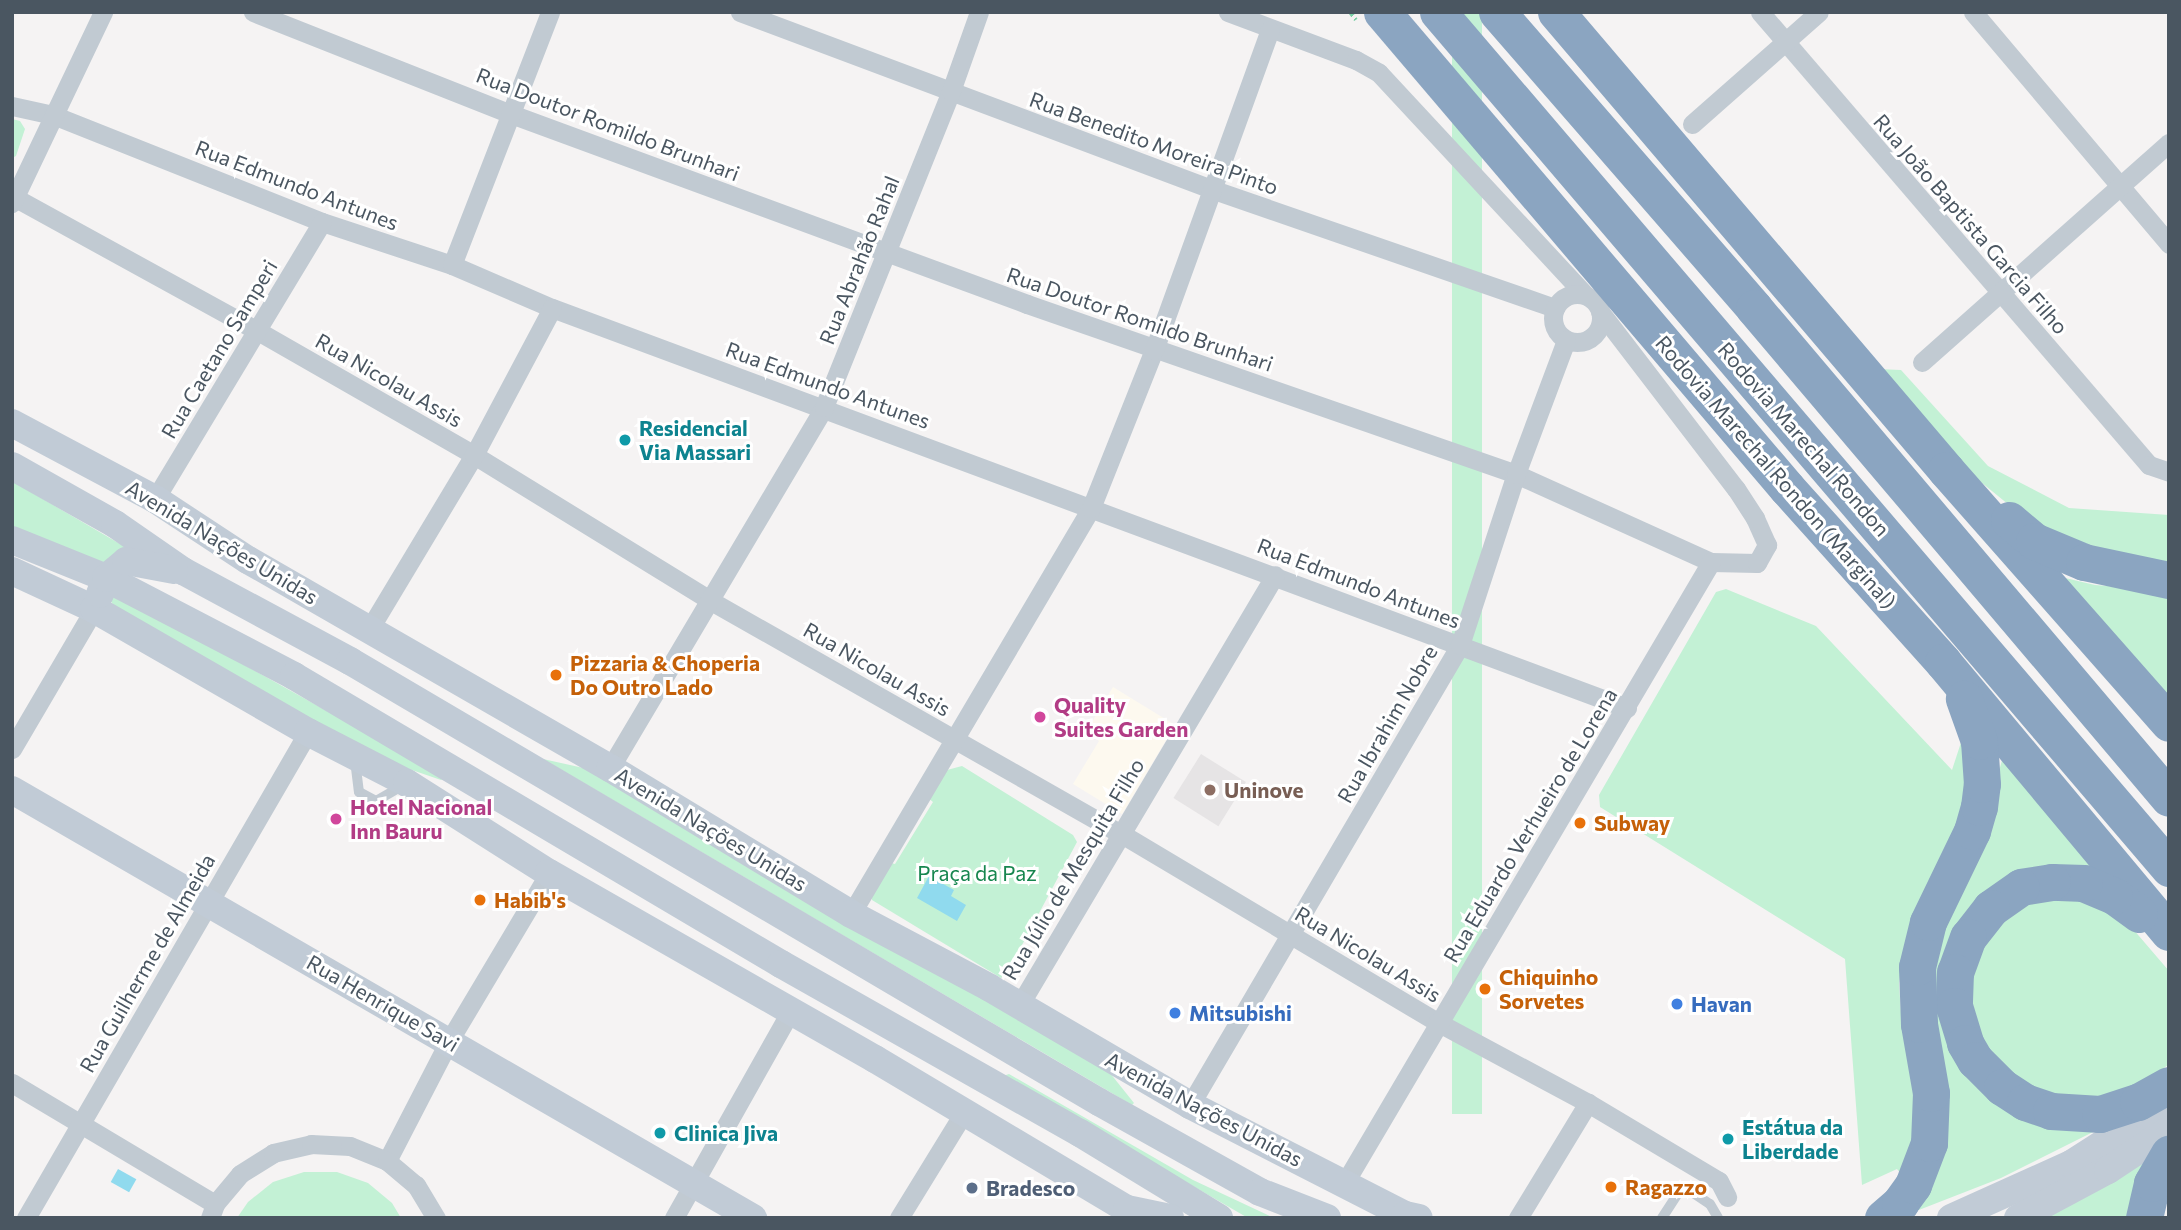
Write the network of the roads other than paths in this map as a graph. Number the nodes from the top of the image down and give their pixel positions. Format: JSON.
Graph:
{"nodes":[{"id":1,"x":103,"y":12,"type":"edge"},
{"id":2,"x":253,"y":12,"type":"edge"},
{"id":3,"x":550,"y":12,"type":"edge"},
{"id":4,"x":740,"y":12,"type":"edge"},
{"id":5,"x":979,"y":12,"type":"edge"},
{"id":6,"x":1228,"y":12,"type":"edge"},
{"id":7,"x":1382,"y":12,"type":"edge"},
{"id":8,"x":1438,"y":12,"type":"edge"},
{"id":9,"x":1497,"y":12,"type":"edge"},
{"id":10,"x":1556,"y":12,"type":"edge"},
{"id":11,"x":1760,"y":12,"type":"edge"},
{"id":12,"x":1819,"y":12,"type":"edge"},
{"id":13,"x":1973,"y":12,"type":"edge"},
{"id":14,"x":1270,"y":30,"type":"junction"},
{"id":15,"x":1784,"y":41,"type":"junction"},
{"id":16,"x":951,"y":91,"type":"junction"},
{"id":17,"x":12,"y":106,"type":"edge"},
{"id":18,"x":511,"y":114,"type":"junction"},
{"id":19,"x":52,"y":115,"type":"junction"},
{"id":20,"x":1692,"y":124,"type":"dead end"},
{"id":21,"x":2169,"y":143,"type":"edge"},
{"id":22,"x":2121,"y":186,"type":"junction"},
{"id":23,"x":1214,"y":190,"type":"junction"},
{"id":24,"x":13,"y":199,"type":"edge"},
{"id":25,"x":322,"y":222,"type":"junction"},
{"id":26,"x":2169,"y":244,"type":"edge"},
{"id":27,"x":886,"y":252,"type":"junction"},
{"id":28,"x":1553,"y":263,"type":"junction"},
{"id":29,"x":452,"y":265,"type":"junction"},
{"id":30,"x":1999,"y":293,"type":"junction"},
{"id":31,"x":1585,"y":295,"type":"junction"},
{"id":32,"x":1557,"y":304,"type":"junction"},
{"id":33,"x":552,"y":308,"type":"junction"},
{"id":34,"x":1600,"y":312,"type":"junction"},
{"id":35,"x":256,"y":330,"type":"junction"},
{"id":36,"x":1595,"y":334,"type":"junction"},
{"id":37,"x":1566,"y":340,"type":"junction"},
{"id":38,"x":1621,"y":342,"type":"junction"},
{"id":39,"x":1154,"y":350,"type":"junction"},
{"id":40,"x":1922,"y":362,"type":"dead end"},
{"id":41,"x":824,"y":407,"type":"junction"},
{"id":42,"x":12,"y":423,"type":"edge"},
{"id":43,"x":12,"y":439,"type":"edge"},
{"id":44,"x":63,"y":452,"type":"junction"},
{"id":45,"x":474,"y":455,"type":"junction"},
{"id":46,"x":12,"y":466,"type":"edge"},
{"id":47,"x":1947,"y":470,"type":"junction"},
{"id":48,"x":2169,"y":472,"type":"edge"},
{"id":49,"x":1516,"y":474,"type":"junction"},
{"id":50,"x":155,"y":499,"type":"junction"},
{"id":51,"x":1091,"y":508,"type":"junction"},
{"id":52,"x":12,"y":540,"type":"edge"},
{"id":53,"x":248,"y":560,"type":"junction"},
{"id":54,"x":1711,"y":562,"type":"junction"},
{"id":55,"x":12,"y":571,"type":"edge"},
{"id":56,"x":183,"y":571,"type":"junction"},
{"id":57,"x":1275,"y":575,"type":"junction"},
{"id":58,"x":106,"y":578,"type":"junction"},
{"id":59,"x":2169,"y":580,"type":"edge"},
{"id":60,"x":711,"y":601,"type":"junction"},
{"id":61,"x":94,"y":609,"type":"junction"},
{"id":62,"x":370,"y":628,"type":"junction"},
{"id":63,"x":293,"y":631,"type":"junction"},
{"id":64,"x":1460,"y":645,"type":"junction"},
{"id":65,"x":350,"y":662,"type":"junction"},
{"id":66,"x":1943,"y":662,"type":"junction"},
{"id":67,"x":295,"y":676,"type":"junction"},
{"id":68,"x":1627,"y":708,"type":"junction"},
{"id":69,"x":2169,"y":723,"type":"edge"},
{"id":70,"x":308,"y":732,"type":"junction"},
{"id":71,"x":484,"y":741,"type":"junction"},
{"id":72,"x":956,"y":741,"type":"junction"},
{"id":73,"x":12,"y":749,"type":"edge"},
{"id":74,"x":601,"y":763,"type":"junction"},
{"id":75,"x":407,"y":783,"type":"junction"},
{"id":76,"x":12,"y":789,"type":"edge"},
{"id":77,"x":2169,"y":798,"type":"edge"},
{"id":78,"x":523,"y":810,"type":"junction"},
{"id":79,"x":1120,"y":833,"type":"junction"},
{"id":80,"x":2169,"y":868,"type":"edge"},
{"id":81,"x":549,"y":873,"type":"junction"},
{"id":82,"x":209,"y":901,"type":"junction"},
{"id":83,"x":851,"y":914,"type":"junction"},
{"id":84,"x":2169,"y":932,"type":"edge"},
{"id":85,"x":1291,"y":934,"type":"junction"},
{"id":86,"x":2169,"y":941,"type":"edge"},
{"id":87,"x":781,"y":964,"type":"junction"},
{"id":88,"x":1019,"y":1006,"type":"junction"},
{"id":89,"x":790,"y":1012,"type":"junction"},
{"id":90,"x":1437,"y":1023,"type":"junction"},
{"id":91,"x":449,"y":1041,"type":"junction"},
{"id":92,"x":1107,"y":1058,"type":"junction"},
{"id":93,"x":875,"y":1059,"type":"junction"},
{"id":94,"x":980,"y":1078,"type":"junction"},
{"id":95,"x":12,"y":1083,"type":"edge"},
{"id":96,"x":2169,"y":1085,"type":"edge"},
{"id":97,"x":2169,"y":1097,"type":"edge"},
{"id":98,"x":1098,"y":1102,"type":"junction"},
{"id":99,"x":1588,"y":1103,"type":"junction"},
{"id":100,"x":1190,"y":1105,"type":"junction"},
{"id":101,"x":963,"y":1114,"type":"junction"},
{"id":102,"x":81,"y":1122,"type":"junction"},
{"id":103,"x":2169,"y":1129,"type":"edge"},
{"id":104,"x":1191,"y":1153,"type":"junction"},
{"id":105,"x":2169,"y":1153,"type":"edge"},
{"id":106,"x":387,"y":1161,"type":"junction"},
{"id":107,"x":695,"y":1182,"type":"junction"},
{"id":108,"x":1717,"y":1183,"type":"joint"},
{"id":109,"x":1344,"y":1184,"type":"junction"},
{"id":110,"x":1694,"y":1191,"type":"junction"},
{"id":111,"x":212,"y":1211,"type":"edge"},
{"id":112,"x":1130,"y":1215,"type":"edge"},
{"id":113,"x":26,"y":1218,"type":"edge"},
{"id":114,"x":436,"y":1218,"type":"edge"},
{"id":115,"x":674,"y":1218,"type":"edge"},
{"id":116,"x":753,"y":1218,"type":"edge"},
{"id":117,"x":899,"y":1218,"type":"edge"},
{"id":118,"x":1170,"y":1218,"type":"edge"},
{"id":119,"x":1219,"y":1218,"type":"edge"},
{"id":120,"x":1327,"y":1218,"type":"edge"},
{"id":121,"x":1419,"y":1218,"type":"edge"},
{"id":122,"x":1517,"y":1218,"type":"edge"},
{"id":123,"x":1662,"y":1218,"type":"edge"},
{"id":124,"x":1718,"y":1218,"type":"edge"},
{"id":125,"x":1882,"y":1218,"type":"edge"},
{"id":126,"x":1951,"y":1218,"type":"edge"},
{"id":127,"x":2018,"y":1218,"type":"edge"},
{"id":128,"x":2144,"y":1218,"type":"edge"}],
"edges":[{"from":1,"to":19,"type":"street"},
{"from":2,"to":18,"type":"street","name":"Rua Doutor Romildo Brunhari"},
{"from":3,"to":18,"type":"street"},
{"from":4,"to":16,"type":"street","name":"Rua Benedito Moreira Pinto"},
{"from":5,"to":16,"type":"street","name":"Rua Abrahão Rahal"},
{"from":6,"to":14,"type":"street"},
{"from":7,"to":66,"type":"highway","name":"Rodovia Marechal Rondon (Marginal)"},
{"from":8,"to":80,"type":"highway","name":"Rodovia Marechal Rondon"},
{"from":9,"to":77,"type":"highway","name":"Rodovia Marechal Rondon"},
{"from":10,"to":47,"type":"highway"},
{"from":11,"to":15,"type":"street","name":"Rua João Baptista Garcia Filho"},
{"from":12,"to":15,"type":"street"},
{"from":13,"to":22,"type":"street"},
{"from":14,"to":23,"type":"street"},
{"from":14,"to":28,"type":"street"},
{"from":15,"to":20,"type":"street"},
{"from":15,"to":30,"type":"street","name":"Rua João Baptista Garcia Filho"},
{"from":16,"to":23,"type":"street","name":"Rua Benedito Moreira Pinto"},
{"from":16,"to":27,"type":"street","name":"Rua Abrahão Rahal"},
{"from":17,"to":19,"type":"street","name":"Rua Edmundo Antunes"},
{"from":18,"to":27,"type":"street","name":"Rua Doutor Romildo Brunhari"},
{"from":18,"to":29,"type":"street"},
{"from":19,"to":24,"type":"street"},
{"from":19,"to":25,"type":"street","name":"Rua Edmundo Antunes"},
{"from":21,"to":22,"type":"street"},
{"from":22,"to":26,"type":"street"},
{"from":22,"to":30,"type":"street"},
{"from":23,"to":32,"type":"street","name":"Rua Benedito Moreira Pinto"},
{"from":23,"to":39,"type":"street"},
{"from":24,"to":35,"type":"street","name":"Rua Nicolau Assis"},
{"from":25,"to":29,"type":"street","name":"Rua Edmundo Antunes"},
{"from":25,"to":35,"type":"street","name":"Rua Caetano Samperi"},
{"from":27,"to":39,"type":"street","name":"Rua Doutor Romildo Brunhari"},
{"from":27,"to":41,"type":"street","name":"Rua Abrahão Rahal"},
{"from":28,"to":31,"type":"street"},
{"from":28,"to":32,"type":"street"},
{"from":29,"to":33,"type":"street","name":"Rua Edmundo Antunes"},
{"from":30,"to":40,"type":"street"},
{"from":30,"to":48,"type":"street","name":"Rua João Baptista Garcia Filho"},
{"from":31,"to":32,"type":"street"},
{"from":31,"to":34,"type":"street"},
{"from":32,"to":37,"type":"street"},
{"from":33,"to":41,"type":"street","name":"Rua Edmundo Antunes"},
{"from":33,"to":45,"type":"street"},
{"from":34,"to":36,"type":"street"},
{"from":34,"to":38,"type":"street","name":"Rua Doutor Romildo Brunhari"},
{"from":35,"to":45,"type":"street","name":"Rua Nicolau Assis"},
{"from":35,"to":50,"type":"street","name":"Rua Caetano Samperi"},
{"from":36,"to":37,"type":"street"},
{"from":36,"to":38,"type":"street"},
{"from":37,"to":49,"type":"street","name":"Rua Ibrahim Nobre"},
{"from":38,"to":54,"type":"street","name":"Rua Doutor Romildo Brunhari"},
{"from":39,"to":49,"type":"street","name":"Rua Doutor Romildo Brunhari"},
{"from":39,"to":51,"type":"street"},
{"from":41,"to":51,"type":"street","name":"Rua Edmundo Antunes"},
{"from":41,"to":60,"type":"street","name":"Rua Abrahão Rahal"},
{"from":42,"to":44,"type":"main road","name":"Avenida Nações Unidas"},
{"from":43,"to":44,"type":"main road"},
{"from":44,"to":50,"type":"main road","name":"Avenida Nações Unidas"},
{"from":45,"to":60,"type":"street","name":"Rua Nicolau Assis"},
{"from":45,"to":62,"type":"street"},
{"from":46,"to":56,"type":"main road","name":"Avenida Nações Unidas"},
{"from":47,"to":59,"type":"highway"},
{"from":47,"to":69,"type":"highway"},
{"from":49,"to":54,"type":"street","name":"Rua Doutor Romildo Brunhari"},
{"from":49,"to":64,"type":"street","name":"Rua Ibrahim Nobre"},
{"from":50,"to":53,"type":"main road","name":"Avenida Nações Unidas"},
{"from":51,"to":57,"type":"street","name":"Rua Edmundo Antunes"},
{"from":51,"to":72,"type":"street"},
{"from":52,"to":58,"type":"main road"},
{"from":53,"to":62,"type":"main road","name":"Avenida Nações Unidas"},
{"from":53,"to":63,"type":"main road"},
{"from":54,"to":68,"type":"street","name":"Rua Eduardo Verhueiro de Lorena"},
{"from":55,"to":61,"type":"main road"},
{"from":56,"to":58,"type":"main road"},
{"from":56,"to":63,"type":"main road","name":"Avenida Nações Unidas"},
{"from":57,"to":64,"type":"street","name":"Rua Edmundo Antunes"},
{"from":57,"to":79,"type":"street","name":"Rua Júlio de Mesquita Filho"},
{"from":58,"to":61,"type":"main road"},
{"from":58,"to":67,"type":"main road"},
{"from":60,"to":72,"type":"street","name":"Rua Nicolau Assis"},
{"from":60,"to":74,"type":"street","name":"Rua Abrahão Rahal"},
{"from":61,"to":70,"type":"main road"},
{"from":61,"to":73,"type":"street"},
{"from":62,"to":65,"type":"main road"},
{"from":62,"to":74,"type":"main road","name":"Avenida Nações Unidas"},
{"from":63,"to":65,"type":"main road","name":"Avenida Nações Unidas"},
{"from":64,"to":68,"type":"street","name":"Rua Edmundo Antunes"},
{"from":64,"to":85,"type":"street","name":"Rua Ibrahim Nobre"},
{"from":65,"to":67,"type":"main road"},
{"from":65,"to":71,"type":"main road","name":"Avenida Nações Unidas"},
{"from":66,"to":84,"type":"highway","name":"Rodovia Marechal Rondon (Marginal)"},
{"from":66,"to":125,"type":"highway"},
{"from":67,"to":78,"type":"main road"},
{"from":68,"to":90,"type":"street","name":"Rua Eduardo Verhueiro de Lorena"},
{"from":70,"to":75,"type":"main road"},
{"from":70,"to":82,"type":"street","name":"Rua Guilherme de Almeida"},
{"from":71,"to":74,"type":"main road"},
{"from":71,"to":98,"type":"main road","name":"Avenida Nações Unidas"},
{"from":72,"to":79,"type":"street","name":"Rua Nicolau Assis"},
{"from":72,"to":83,"type":"street"},
{"from":74,"to":83,"type":"main road","name":"Avenida Nações Unidas"},
{"from":75,"to":78,"type":"main road"},
{"from":75,"to":81,"type":"main road"},
{"from":76,"to":82,"type":"main road","name":"Rua Henrique Savi"},
{"from":78,"to":87,"type":"main road"},
{"from":79,"to":85,"type":"street","name":"Rua Nicolau Assis"},
{"from":79,"to":88,"type":"street","name":"Rua Júlio de Mesquita Filho"},
{"from":81,"to":89,"type":"main road"},
{"from":81,"to":91,"type":"street"},
{"from":82,"to":91,"type":"main road","name":"Rua Henrique Savi"},
{"from":82,"to":102,"type":"street","name":"Rua Guilherme de Almeida"},
{"from":83,"to":88,"type":"main road","name":"Avenida Nações Unidas"},
{"from":85,"to":90,"type":"street","name":"Rua Nicolau Assis"},
{"from":85,"to":100,"type":"street","name":"Rua Ibrahim Nobre"},
{"from":86,"to":96,"type":"highway"},
{"from":87,"to":93,"type":"main road"},
{"from":87,"to":94,"type":"main road"},
{"from":88,"to":92,"type":"main road","name":"Avenida Nações Unidas"},
{"from":89,"to":93,"type":"main road"},
{"from":89,"to":107,"type":"street"},
{"from":90,"to":99,"type":"street","name":"Rua Nicolau Assis"},
{"from":90,"to":109,"type":"street","name":"Rua Eduardo Verhueiro de Lorena"},
{"from":91,"to":106,"type":"street"},
{"from":91,"to":107,"type":"main road","name":"Rua Henrique Savi"},
{"from":92,"to":100,"type":"main road","name":"Avenida Nações Unidas"},
{"from":92,"to":104,"type":"main road"},
{"from":93,"to":101,"type":"main road"},
{"from":94,"to":98,"type":"main road"},
{"from":94,"to":101,"type":"main road"},
{"from":94,"to":119,"type":"main road"},
{"from":95,"to":102,"type":"street"},
{"from":97,"to":126,"type":"main road"},
{"from":98,"to":104,"type":"main road","name":"Avenida Nações Unidas"},
{"from":99,"to":108,"type":"street","name":"Rua Nicolau Assis"},
{"from":99,"to":122,"type":"street"},
{"from":100,"to":109,"type":"main road","name":"Avenida Nações Unidas"},
{"from":101,"to":112,"type":"main road"},
{"from":101,"to":117,"type":"street"},
{"from":102,"to":111,"type":"street"},
{"from":102,"to":113,"type":"street","name":"Rua Guilherme de Almeida"},
{"from":103,"to":127,"type":"main road"},
{"from":104,"to":120,"type":"main road","name":"Avenida Nações Unidas"},
{"from":105,"to":128,"type":"highway"},
{"from":106,"to":111,"type":"street"},
{"from":106,"to":114,"type":"street"},
{"from":107,"to":115,"type":"street"},
{"from":107,"to":116,"type":"main road","name":"Rua Henrique Savi"},
{"from":108,"to":110,"type":"lane"},
{"from":109,"to":121,"type":"main road","name":"Avenida Nações Unidas"},
{"from":110,"to":123,"type":"lane"},
{"from":110,"to":124,"type":"lane"},
{"from":112,"to":118,"type":"main road"}]}
